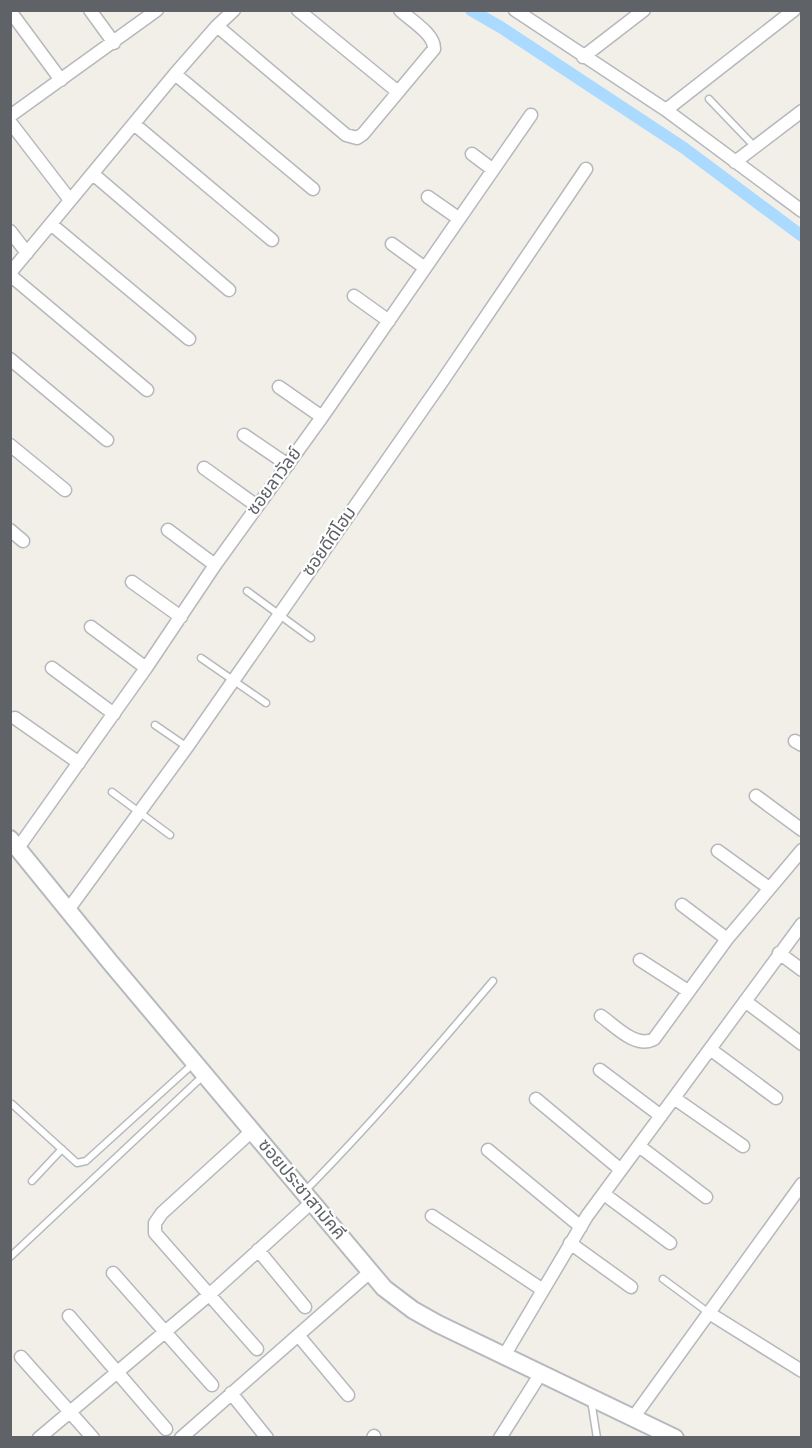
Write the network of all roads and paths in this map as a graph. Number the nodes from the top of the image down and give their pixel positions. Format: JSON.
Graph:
{"nodes":[{"id":1,"x":90,"y":10,"type":"edge"},
{"id":2,"x":157,"y":10,"type":"edge"},
{"id":3,"x":234,"y":10,"type":"edge"},
{"id":4,"x":298,"y":10,"type":"edge"},
{"id":5,"x":400,"y":10,"type":"edge"},
{"id":6,"x":515,"y":10,"type":"edge"},
{"id":7,"x":644,"y":10,"type":"edge"},
{"id":8,"x":794,"y":10,"type":"edge"},
{"id":9,"x":10,"y":11,"type":"edge"},
{"id":10,"x":217,"y":26,"type":"junction"},
{"id":11,"x":114,"y":43,"type":"junction"},
{"id":12,"x":584,"y":57,"type":"junction"},
{"id":13,"x":175,"y":74,"type":"junction"},
{"id":14,"x":61,"y":80,"type":"junction"},
{"id":15,"x":398,"y":92,"type":"junction"},
{"id":16,"x":709,"y":99,"type":"dead end"},
{"id":17,"x":666,"y":110,"type":"junction"},
{"id":18,"x":801,"y":111,"type":"edge"},
{"id":19,"x":531,"y":115,"type":"dead end"},
{"id":20,"x":10,"y":116,"type":"edge"},
{"id":21,"x":10,"y":122,"type":"edge"},
{"id":22,"x":134,"y":124,"type":"junction"},
{"id":23,"x":755,"y":147,"type":"junction"},
{"id":24,"x":472,"y":154,"type":"dead end"},
{"id":25,"x":735,"y":162,"type":"junction"},
{"id":26,"x":492,"y":169,"type":"junction"},
{"id":27,"x":586,"y":169,"type":"dead end"},
{"id":28,"x":93,"y":174,"type":"junction"},
{"id":29,"x":313,"y":189,"type":"dead end"},
{"id":30,"x":428,"y":197,"type":"dead end"},
{"id":31,"x":70,"y":200,"type":"junction"},
{"id":32,"x":801,"y":211,"type":"edge"},
{"id":33,"x":458,"y":218,"type":"junction"},
{"id":34,"x":52,"y":225,"type":"junction"},
{"id":35,"x":10,"y":231,"type":"edge"},
{"id":36,"x":272,"y":240,"type":"dead end"},
{"id":37,"x":392,"y":244,"type":"dead end"},
{"id":38,"x":27,"y":253,"type":"junction"},
{"id":39,"x":425,"y":268,"type":"junction"},
{"id":40,"x":10,"y":274,"type":"edge"},
{"id":41,"x":229,"y":290,"type":"dead end"},
{"id":42,"x":354,"y":296,"type":"dead end"},
{"id":43,"x":389,"y":321,"type":"junction"},
{"id":44,"x":189,"y":339,"type":"dead end"},
{"id":45,"x":10,"y":359,"type":"edge"},
{"id":46,"x":279,"y":387,"type":"dead end"},
{"id":47,"x":147,"y":390,"type":"dead end"},
{"id":48,"x":322,"y":417,"type":"junction"},
{"id":49,"x":244,"y":435,"type":"dead end"},
{"id":50,"x":107,"y":440,"type":"dead end"},
{"id":51,"x":10,"y":444,"type":"edge"},
{"id":52,"x":288,"y":465,"type":"junction"},
{"id":53,"x":204,"y":468,"type":"dead end"},
{"id":54,"x":64,"y":490,"type":"dead end"},
{"id":55,"x":257,"y":506,"type":"junction"},
{"id":56,"x":10,"y":530,"type":"edge"},
{"id":57,"x":168,"y":530,"type":"dead end"},
{"id":58,"x":23,"y":541,"type":"dead end"},
{"id":59,"x":215,"y":565,"type":"junction"},
{"id":60,"x":132,"y":582,"type":"dead end"},
{"id":61,"x":247,"y":591,"type":"dead end"},
{"id":62,"x":279,"y":615,"type":"junction"},
{"id":63,"x":181,"y":617,"type":"junction"},
{"id":64,"x":91,"y":627,"type":"dead end"},
{"id":65,"x":311,"y":638,"type":"dead end"},
{"id":66,"x":201,"y":658,"type":"dead end"},
{"id":67,"x":52,"y":668,"type":"dead end"},
{"id":68,"x":146,"y":668,"type":"junction"},
{"id":69,"x":234,"y":680,"type":"junction"},
{"id":70,"x":266,"y":703,"type":"dead end"},
{"id":71,"x":114,"y":714,"type":"junction"},
{"id":72,"x":15,"y":718,"type":"dead end"},
{"id":73,"x":155,"y":725,"type":"dead end"},
{"id":74,"x":187,"y":747,"type":"junction"},
{"id":75,"x":79,"y":763,"type":"junction"},
{"id":76,"x":112,"y":792,"type":"dead end"},
{"id":77,"x":756,"y":796,"type":"dead end"},
{"id":78,"x":140,"y":812,"type":"junction"},
{"id":79,"x":801,"y":830,"type":"edge"},
{"id":80,"x":170,"y":835,"type":"dead end"},
{"id":81,"x":14,"y":844,"type":"edge"},
{"id":82,"x":801,"y":850,"type":"edge"},
{"id":83,"x":718,"y":851,"type":"dead end"},
{"id":84,"x":769,"y":888,"type":"junction"},
{"id":85,"x":682,"y":905,"type":"dead end"},
{"id":86,"x":68,"y":910,"type":"junction"},
{"id":87,"x":801,"y":924,"type":"edge"},
{"id":88,"x":727,"y":939,"type":"junction"},
{"id":89,"x":779,"y":953,"type":"junction"},
{"id":90,"x":640,"y":960,"type":"dead end"},
{"id":91,"x":801,"y":970,"type":"edge"},
{"id":92,"x":493,"y":981,"type":"dead end"},
{"id":93,"x":688,"y":991,"type":"junction"},
{"id":94,"x":745,"y":1001,"type":"junction"},
{"id":95,"x":601,"y":1016,"type":"dead end"},
{"id":96,"x":801,"y":1044,"type":"edge"},
{"id":97,"x":710,"y":1049,"type":"junction"},
{"id":98,"x":200,"y":1068,"type":"junction"},
{"id":99,"x":600,"y":1070,"type":"dead end"},
{"id":100,"x":674,"y":1098,"type":"junction"},
{"id":101,"x":776,"y":1098,"type":"dead end"},
{"id":102,"x":536,"y":1100,"type":"dead end"},
{"id":103,"x":12,"y":1104,"type":"dead end"},
{"id":104,"x":661,"y":1116,"type":"junction"},
{"id":105,"x":252,"y":1131,"type":"junction"},
{"id":106,"x":639,"y":1146,"type":"junction"},
{"id":107,"x":743,"y":1146,"type":"dead end"},
{"id":108,"x":62,"y":1149,"type":"junction"},
{"id":109,"x":488,"y":1150,"type":"dead end"},
{"id":110,"x":621,"y":1170,"type":"junction"},
{"id":111,"x":32,"y":1181,"type":"dead end"},
{"id":112,"x":800,"y":1190,"type":"edge"},
{"id":113,"x":604,"y":1194,"type":"junction"},
{"id":114,"x":308,"y":1197,"type":"junction"},
{"id":115,"x":706,"y":1197,"type":"dead end"},
{"id":116,"x":432,"y":1216,"type":"dead end"},
{"id":117,"x":581,"y":1227,"type":"junction"},
{"id":118,"x":570,"y":1243,"type":"junction"},
{"id":119,"x":670,"y":1243,"type":"dead end"},
{"id":120,"x":258,"y":1250,"type":"junction"},
{"id":121,"x":10,"y":1257,"type":"edge"},
{"id":122,"x":370,"y":1272,"type":"junction"},
{"id":123,"x":113,"y":1273,"type":"dead end"},
{"id":124,"x":663,"y":1279,"type":"dead end"},
{"id":125,"x":631,"y":1287,"type":"dead end"},
{"id":126,"x":543,"y":1290,"type":"junction"},
{"id":127,"x":210,"y":1294,"type":"junction"},
{"id":128,"x":305,"y":1307,"type":"dead end"},
{"id":129,"x":708,"y":1313,"type":"junction"},
{"id":130,"x":69,"y":1316,"type":"dead end"},
{"id":131,"x":166,"y":1331,"type":"junction"},
{"id":132,"x":298,"y":1335,"type":"junction"},
{"id":133,"x":257,"y":1349,"type":"dead end"},
{"id":134,"x":504,"y":1356,"type":"junction"},
{"id":135,"x":21,"y":1357,"type":"dead end"},
{"id":136,"x":801,"y":1371,"type":"edge"},
{"id":137,"x":117,"y":1372,"type":"junction"},
{"id":138,"x":541,"y":1373,"type":"junction"},
{"id":139,"x":212,"y":1385,"type":"dead end"},
{"id":140,"x":231,"y":1394,"type":"junction"},
{"id":141,"x":348,"y":1395,"type":"dead end"},
{"id":142,"x":591,"y":1399,"type":"junction"},
{"id":143,"x":70,"y":1412,"type":"junction"},
{"id":144,"x":633,"y":1419,"type":"junction"},
{"id":145,"x":166,"y":1429,"type":"dead end"},
{"id":146,"x":39,"y":1437,"type":"edge"},
{"id":147,"x":93,"y":1437,"type":"edge"},
{"id":148,"x":181,"y":1437,"type":"edge"},
{"id":149,"x":267,"y":1437,"type":"edge"},
{"id":150,"x":500,"y":1437,"type":"edge"},
{"id":151,"x":597,"y":1437,"type":"edge"},
{"id":152,"x":675,"y":1437,"type":"edge"}],
"edges":[{"from":1,"to":11,"type":"street"},
{"from":2,"to":11,"type":"street"},
{"from":3,"to":10,"type":"street"},
{"from":4,"to":15,"type":"street"},
{"from":5,"to":15,"type":"street"},
{"from":6,"to":12,"type":"street"},
{"from":7,"to":12,"type":"street"},
{"from":8,"to":17,"type":"street"},
{"from":9,"to":14,"type":"street"},
{"from":10,"to":13,"type":"street"},
{"from":10,"to":15,"type":"street"},
{"from":11,"to":14,"type":"street"},
{"from":12,"to":17,"type":"street"},
{"from":13,"to":22,"type":"street"},
{"from":13,"to":29,"type":"street"},
{"from":14,"to":20,"type":"street"},
{"from":16,"to":23,"type":"lane"},
{"from":17,"to":25,"type":"street"},
{"from":18,"to":23,"type":"street"},
{"from":19,"to":26,"type":"street","name":"ซอยลาวัลย์"},
{"from":21,"to":31,"type":"street"},
{"from":22,"to":28,"type":"street"},
{"from":22,"to":36,"type":"street"},
{"from":23,"to":25,"type":"street"},
{"from":24,"to":26,"type":"street"},
{"from":25,"to":32,"type":"street"},
{"from":26,"to":33,"type":"street","name":"ซอยลาวัลย์"},
{"from":27,"to":62,"type":"street","name":"ซอยดีดีโฮม"},
{"from":28,"to":31,"type":"street"},
{"from":28,"to":41,"type":"street"},
{"from":30,"to":33,"type":"street"},
{"from":31,"to":34,"type":"street"},
{"from":33,"to":39,"type":"street","name":"ซอยลาวัลย์"},
{"from":34,"to":38,"type":"street"},
{"from":34,"to":44,"type":"street"},
{"from":35,"to":38,"type":"street"},
{"from":37,"to":39,"type":"street"},
{"from":38,"to":40,"type":"street"},
{"from":39,"to":43,"type":"street","name":"ซอยลาวัลย์"},
{"from":40,"to":47,"type":"street"},
{"from":42,"to":43,"type":"street"},
{"from":43,"to":48,"type":"street","name":"ซอยลาวัลย์"},
{"from":45,"to":50,"type":"street"},
{"from":46,"to":48,"type":"street"},
{"from":48,"to":52,"type":"street","name":"ซอยลาวัลย์"},
{"from":49,"to":52,"type":"street"},
{"from":51,"to":54,"type":"street"},
{"from":52,"to":55,"type":"street","name":"ซอยลาวัลย์"},
{"from":53,"to":55,"type":"street"},
{"from":55,"to":59,"type":"street","name":"ซอยลาวัลย์"},
{"from":56,"to":58,"type":"street"},
{"from":57,"to":59,"type":"street"},
{"from":59,"to":63,"type":"street","name":"ซอยลาวัลย์"},
{"from":60,"to":63,"type":"street"},
{"from":61,"to":62,"type":"lane"},
{"from":62,"to":65,"type":"lane"},
{"from":62,"to":69,"type":"street","name":"ซอยดีดีโฮม"},
{"from":63,"to":68,"type":"street","name":"ซอยลาวัลย์"},
{"from":64,"to":68,"type":"street"},
{"from":66,"to":69,"type":"lane"},
{"from":67,"to":71,"type":"street"},
{"from":68,"to":71,"type":"street","name":"ซอยลาวัลย์"},
{"from":69,"to":70,"type":"lane"},
{"from":69,"to":74,"type":"street","name":"ซอยดีดีโฮม"},
{"from":71,"to":75,"type":"street","name":"ซอยลาวัลย์"},
{"from":72,"to":75,"type":"street"},
{"from":73,"to":74,"type":"lane"},
{"from":74,"to":78,"type":"street","name":"ซอยดีดีโฮม"},
{"from":75,"to":81,"type":"street","name":"ซอยลาวัลย์"},
{"from":76,"to":78,"type":"lane"},
{"from":77,"to":79,"type":"street"},
{"from":78,"to":80,"type":"lane"},
{"from":78,"to":86,"type":"street","name":"ซอยดีดีโฮม"},
{"from":81,"to":86,"type":"street","name":"ซอยประชาสามัคคี"},
{"from":82,"to":84,"type":"street"},
{"from":83,"to":84,"type":"street"},
{"from":84,"to":88,"type":"street"},
{"from":85,"to":88,"type":"street"},
{"from":86,"to":98,"type":"street","name":"ซอยประชาสามัคคี"},
{"from":87,"to":89,"type":"street"},
{"from":88,"to":93,"type":"street"},
{"from":89,"to":91,"type":"street"},
{"from":89,"to":94,"type":"street"},
{"from":90,"to":93,"type":"street"},
{"from":92,"to":114,"type":"lane"},
{"from":93,"to":95,"type":"street"},
{"from":94,"to":96,"type":"street"},
{"from":94,"to":97,"type":"street"},
{"from":97,"to":100,"type":"street"},
{"from":97,"to":101,"type":"street"},
{"from":98,"to":105,"type":"street","name":"ซอยประชาสามัคคี"},
{"from":98,"to":108,"type":"lane"},
{"from":98,"to":121,"type":"lane"},
{"from":99,"to":104,"type":"street"},
{"from":100,"to":104,"type":"street"},
{"from":100,"to":107,"type":"street"},
{"from":102,"to":110,"type":"street"},
{"from":103,"to":108,"type":"lane"},
{"from":104,"to":106,"type":"street"},
{"from":105,"to":114,"type":"street","name":"ซอยประชาสามัคคี"},
{"from":105,"to":127,"type":"street"},
{"from":106,"to":110,"type":"street"},
{"from":106,"to":115,"type":"street"},
{"from":108,"to":111,"type":"lane"},
{"from":109,"to":117,"type":"street"},
{"from":110,"to":113,"type":"street"},
{"from":112,"to":129,"type":"street"},
{"from":113,"to":117,"type":"street"},
{"from":113,"to":119,"type":"street"},
{"from":114,"to":120,"type":"street"},
{"from":114,"to":122,"type":"street","name":"ซอยประชาสามัคคี"},
{"from":116,"to":126,"type":"street"},
{"from":117,"to":118,"type":"street"},
{"from":118,"to":125,"type":"street"},
{"from":118,"to":126,"type":"street"},
{"from":120,"to":127,"type":"street"},
{"from":120,"to":128,"type":"street"},
{"from":122,"to":132,"type":"street"},
{"from":122,"to":134,"type":"street","name":"ซอยประชาสามัคคี"},
{"from":123,"to":131,"type":"street"},
{"from":124,"to":129,"type":"lane"},
{"from":126,"to":134,"type":"street"},
{"from":127,"to":131,"type":"street"},
{"from":127,"to":133,"type":"street"},
{"from":129,"to":136,"type":"street"},
{"from":129,"to":144,"type":"street"},
{"from":130,"to":137,"type":"street"},
{"from":131,"to":137,"type":"street"},
{"from":131,"to":139,"type":"street"},
{"from":132,"to":140,"type":"street"},
{"from":132,"to":141,"type":"street"},
{"from":134,"to":138,"type":"street","name":"ซอยประชาสามัคคี"},
{"from":135,"to":143,"type":"street"},
{"from":137,"to":143,"type":"street"},
{"from":137,"to":145,"type":"street"},
{"from":138,"to":142,"type":"street","name":"ซอยประชาสามัคคี"},
{"from":138,"to":150,"type":"street"},
{"from":140,"to":148,"type":"street"},
{"from":140,"to":149,"type":"street"},
{"from":142,"to":144,"type":"street","name":"ซอยประชาสามัคคี"},
{"from":142,"to":151,"type":"lane"},
{"from":143,"to":146,"type":"street"},
{"from":143,"to":147,"type":"street"},
{"from":144,"to":152,"type":"street","name":"ซอยประชาสามัคคี"}]}
